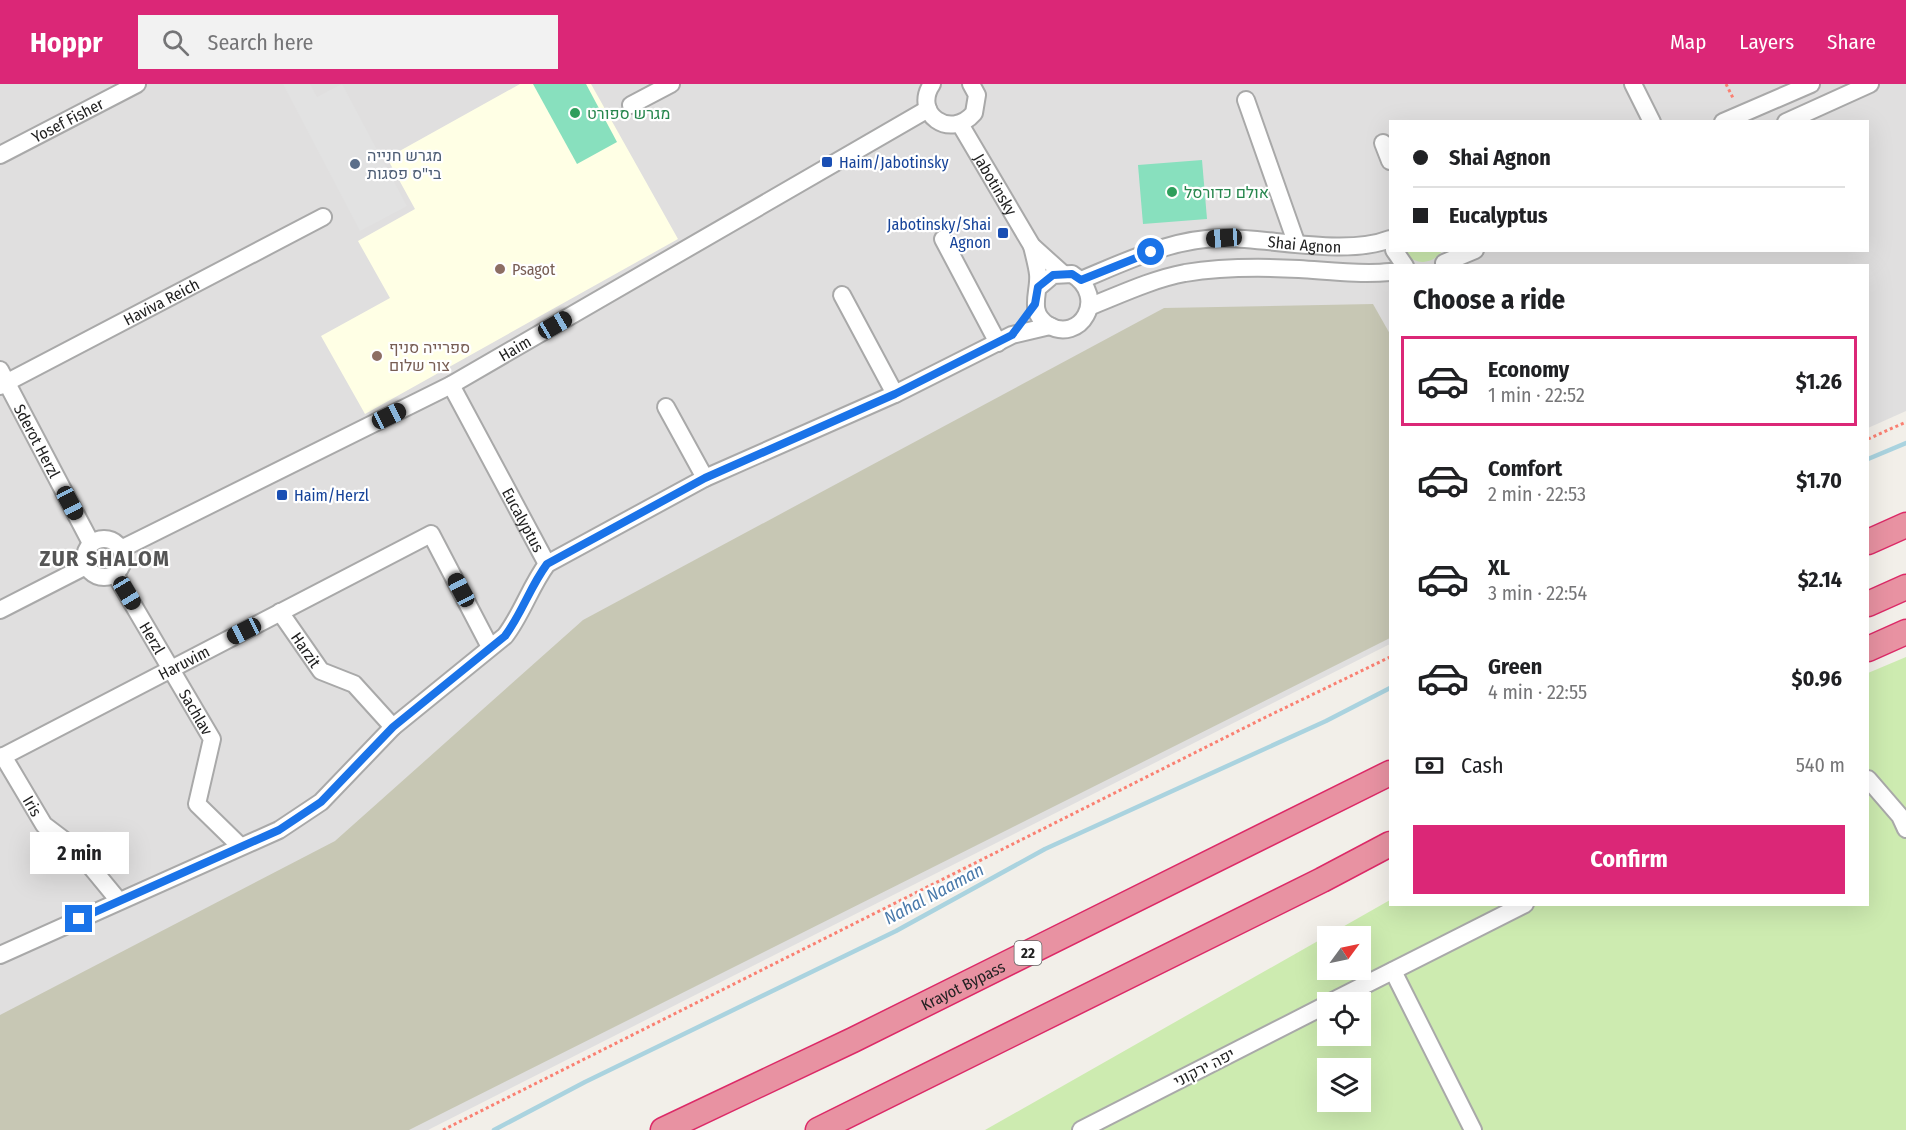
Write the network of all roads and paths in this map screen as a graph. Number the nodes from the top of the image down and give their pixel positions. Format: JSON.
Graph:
{"nodes":[{"id":1,"x":137,"y":84,"type":"edge"},
{"id":2,"x":671,"y":84,"type":"edge"},
{"id":3,"x":932,"y":84,"type":"edge"},
{"id":4,"x":971,"y":84,"type":"edge"},
{"id":5,"x":1633,"y":84,"type":"edge"},
{"id":6,"x":1811,"y":84,"type":"edge"},
{"id":7,"x":1870,"y":84,"type":"edge"},
{"id":8,"x":1246,"y":100,"type":"dead end"},
{"id":9,"x":631,"y":105,"type":"dead end"},
{"id":10,"x":928,"y":109,"type":"junction"},
{"id":11,"x":1651,"y":120,"type":"edge"},
{"id":12,"x":1728,"y":120,"type":"edge"},
{"id":13,"x":1790,"y":120,"type":"edge"},
{"id":14,"x":960,"y":124,"type":"junction"},
{"id":15,"x":1383,"y":143,"type":"dead end"},
{"id":16,"x":0,"y":155,"type":"edge"},
{"id":17,"x":1389,"y":158,"type":"edge"},
{"id":18,"x":323,"y":217,"type":"dead end"},
{"id":19,"x":943,"y":239,"type":"dead end"},
{"id":20,"x":1389,"y":239,"type":"edge"},
{"id":21,"x":1296,"y":242,"type":"junction"},
{"id":22,"x":1032,"y":246,"type":"junction"},
{"id":23,"x":1469,"y":252,"type":"edge"},
{"id":24,"x":1446,"y":260,"type":"edge"},
{"id":25,"x":1389,"y":272,"type":"edge"},
{"id":26,"x":1062,"y":273,"type":"junction"},
{"id":27,"x":1081,"y":280,"type":"junction"},
{"id":28,"x":1038,"y":287,"type":"junction"},
{"id":29,"x":842,"y":295,"type":"dead end"},
{"id":30,"x":1035,"y":304,"type":"junction"},
{"id":31,"x":1090,"y":306,"type":"junction"},
{"id":32,"x":1050,"y":326,"type":"junction"},
{"id":33,"x":1005,"y":339,"type":"junction"},
{"id":34,"x":2,"y":380,"type":"edge"},
{"id":35,"x":451,"y":385,"type":"junction"},
{"id":36,"x":895,"y":394,"type":"junction"},
{"id":37,"x":666,"y":408,"type":"dead end"},
{"id":38,"x":1906,"y":422,"type":"edge"},
{"id":39,"x":1869,"y":438,"type":"edge"},
{"id":40,"x":705,"y":478,"type":"junction"},
{"id":41,"x":1906,"y":525,"type":"edge"},
{"id":42,"x":1869,"y":542,"type":"edge"},
{"id":43,"x":91,"y":543,"type":"junction"},
{"id":44,"x":121,"y":549,"type":"junction"},
{"id":45,"x":547,"y":564,"type":"junction"},
{"id":46,"x":86,"y":566,"type":"junction"},
{"id":47,"x":115,"y":574,"type":"junction"},
{"id":48,"x":1906,"y":587,"type":"edge"},
{"id":49,"x":1869,"y":604,"type":"edge"},
{"id":50,"x":0,"y":610,"type":"edge"},
{"id":51,"x":280,"y":612,"type":"junction"},
{"id":52,"x":1906,"y":632,"type":"edge"},
{"id":53,"x":490,"y":647,"type":"junction"},
{"id":54,"x":1869,"y":649,"type":"edge"},
{"id":55,"x":1389,"y":657,"type":"edge"},
{"id":56,"x":172,"y":668,"type":"junction"},
{"id":57,"x":393,"y":727,"type":"junction"},
{"id":58,"x":2,"y":757,"type":"edge"},
{"id":59,"x":1389,"y":773,"type":"edge"},
{"id":60,"x":1869,"y":780,"type":"edge"},
{"id":61,"x":1906,"y":829,"type":"edge"},
{"id":62,"x":1389,"y":845,"type":"edge"},
{"id":63,"x":240,"y":846,"type":"junction"},
{"id":64,"x":1389,"y":853,"type":"edge"},
{"id":65,"x":1322,"y":880,"type":"junction"},
{"id":66,"x":119,"y":901,"type":"junction"},
{"id":67,"x":1521,"y":906,"type":"edge"},
{"id":68,"x":0,"y":955,"type":"edge"},
{"id":69,"x":1393,"y":970,"type":"junction"},
{"id":70,"x":1350,"y":992,"type":"edge"},
{"id":71,"x":1317,"y":1009,"type":"edge"},
{"id":72,"x":444,"y":1130,"type":"edge"},
{"id":73,"x":663,"y":1130,"type":"edge"},
{"id":74,"x":818,"y":1130,"type":"edge"},
{"id":75,"x":1081,"y":1130,"type":"edge"},
{"id":76,"x":1473,"y":1130,"type":"edge"}],
"edges":[{"from":1,"to":16,"type":"street","name":"Yosef Fisher"},
{"from":2,"to":9,"type":"street"},
{"from":3,"to":10,"type":"street"},
{"from":4,"to":14,"type":"street"},
{"from":5,"to":11,"type":"street"},
{"from":6,"to":12,"type":"street"},
{"from":7,"to":13,"type":"street"},
{"from":8,"to":21,"type":"street"},
{"from":10,"to":14,"type":"street"},
{"from":10,"to":35,"type":"street","name":"Haim"},
{"from":14,"to":22,"type":"street","name":"Jabotinsky"},
{"from":15,"to":17,"type":"street"},
{"from":18,"to":34,"type":"street","name":"Haviva Reich"},
{"from":19,"to":33,"type":"street"},
{"from":20,"to":21,"type":"street","name":"Shai Agnon"},
{"from":21,"to":27,"type":"street","name":"Shai Agnon"},
{"from":22,"to":26,"type":"street","name":"Jabotinsky"},
{"from":22,"to":28,"type":"street","name":"Jabotinsky"},
{"from":23,"to":24,"type":"street"},
{"from":25,"to":31,"type":"street","name":"Shai Agnon"},
{"from":26,"to":27,"type":"street"},
{"from":26,"to":28,"type":"street"},
{"from":27,"to":31,"type":"street"},
{"from":28,"to":30,"type":"street"},
{"from":29,"to":36,"type":"street"},
{"from":30,"to":32,"type":"street"},
{"from":30,"to":33,"type":"street"},
{"from":31,"to":32,"type":"street"},
{"from":32,"to":33,"type":"street"},
{"from":33,"to":36,"type":"street"},
{"from":34,"to":43,"type":"street","name":"Sderot Herzl"},
{"from":35,"to":44,"type":"street","name":"Haim"},
{"from":35,"to":45,"type":"street","name":"Eucalyptus"},
{"from":36,"to":40,"type":"street"},
{"from":37,"to":40,"type":"street"},
{"from":38,"to":39,"type":"path"},
{"from":40,"to":45,"type":"street"},
{"from":41,"to":42,"type":"highway"},
{"from":43,"to":44,"type":"street"},
{"from":43,"to":46,"type":"street"},
{"from":44,"to":47,"type":"street"},
{"from":45,"to":53,"type":"street","name":"Eucalyptus"},
{"from":46,"to":47,"type":"street"},
{"from":46,"to":50,"type":"street"},
{"from":47,"to":56,"type":"street","name":"Herzl"},
{"from":48,"to":49,"type":"highway"},
{"from":51,"to":53,"type":"street","name":"Haruvim"},
{"from":51,"to":56,"type":"street","name":"Haruvim"},
{"from":51,"to":57,"type":"street","name":"Harzit"},
{"from":52,"to":54,"type":"highway"},
{"from":53,"to":57,"type":"street","name":"Eucalyptus"},
{"from":55,"to":72,"type":"path"},
{"from":56,"to":58,"type":"street","name":"Haruvim"},
{"from":56,"to":63,"type":"street","name":"Sachlav"},
{"from":57,"to":63,"type":"street","name":"Eucalyptus"},
{"from":58,"to":66,"type":"street","name":"Iris"},
{"from":59,"to":73,"type":"highway","name":"Krayot Bypass","number":"22"},
{"from":60,"to":61,"type":"street"},
{"from":62,"to":65,"type":"highway"},
{"from":63,"to":66,"type":"street","name":"Eucalyptus"},
{"from":64,"to":65,"type":"highway"},
{"from":65,"to":74,"type":"highway"},
{"from":66,"to":68,"type":"street","name":"Eucalyptus"},
{"from":67,"to":69,"type":"street","name":"יפה ירקוני"},
{"from":69,"to":70,"type":"street","name":"יפה ירקוני"},
{"from":69,"to":76,"type":"street"},
{"from":71,"to":75,"type":"street","name":"יפה ירקוני"}]}
